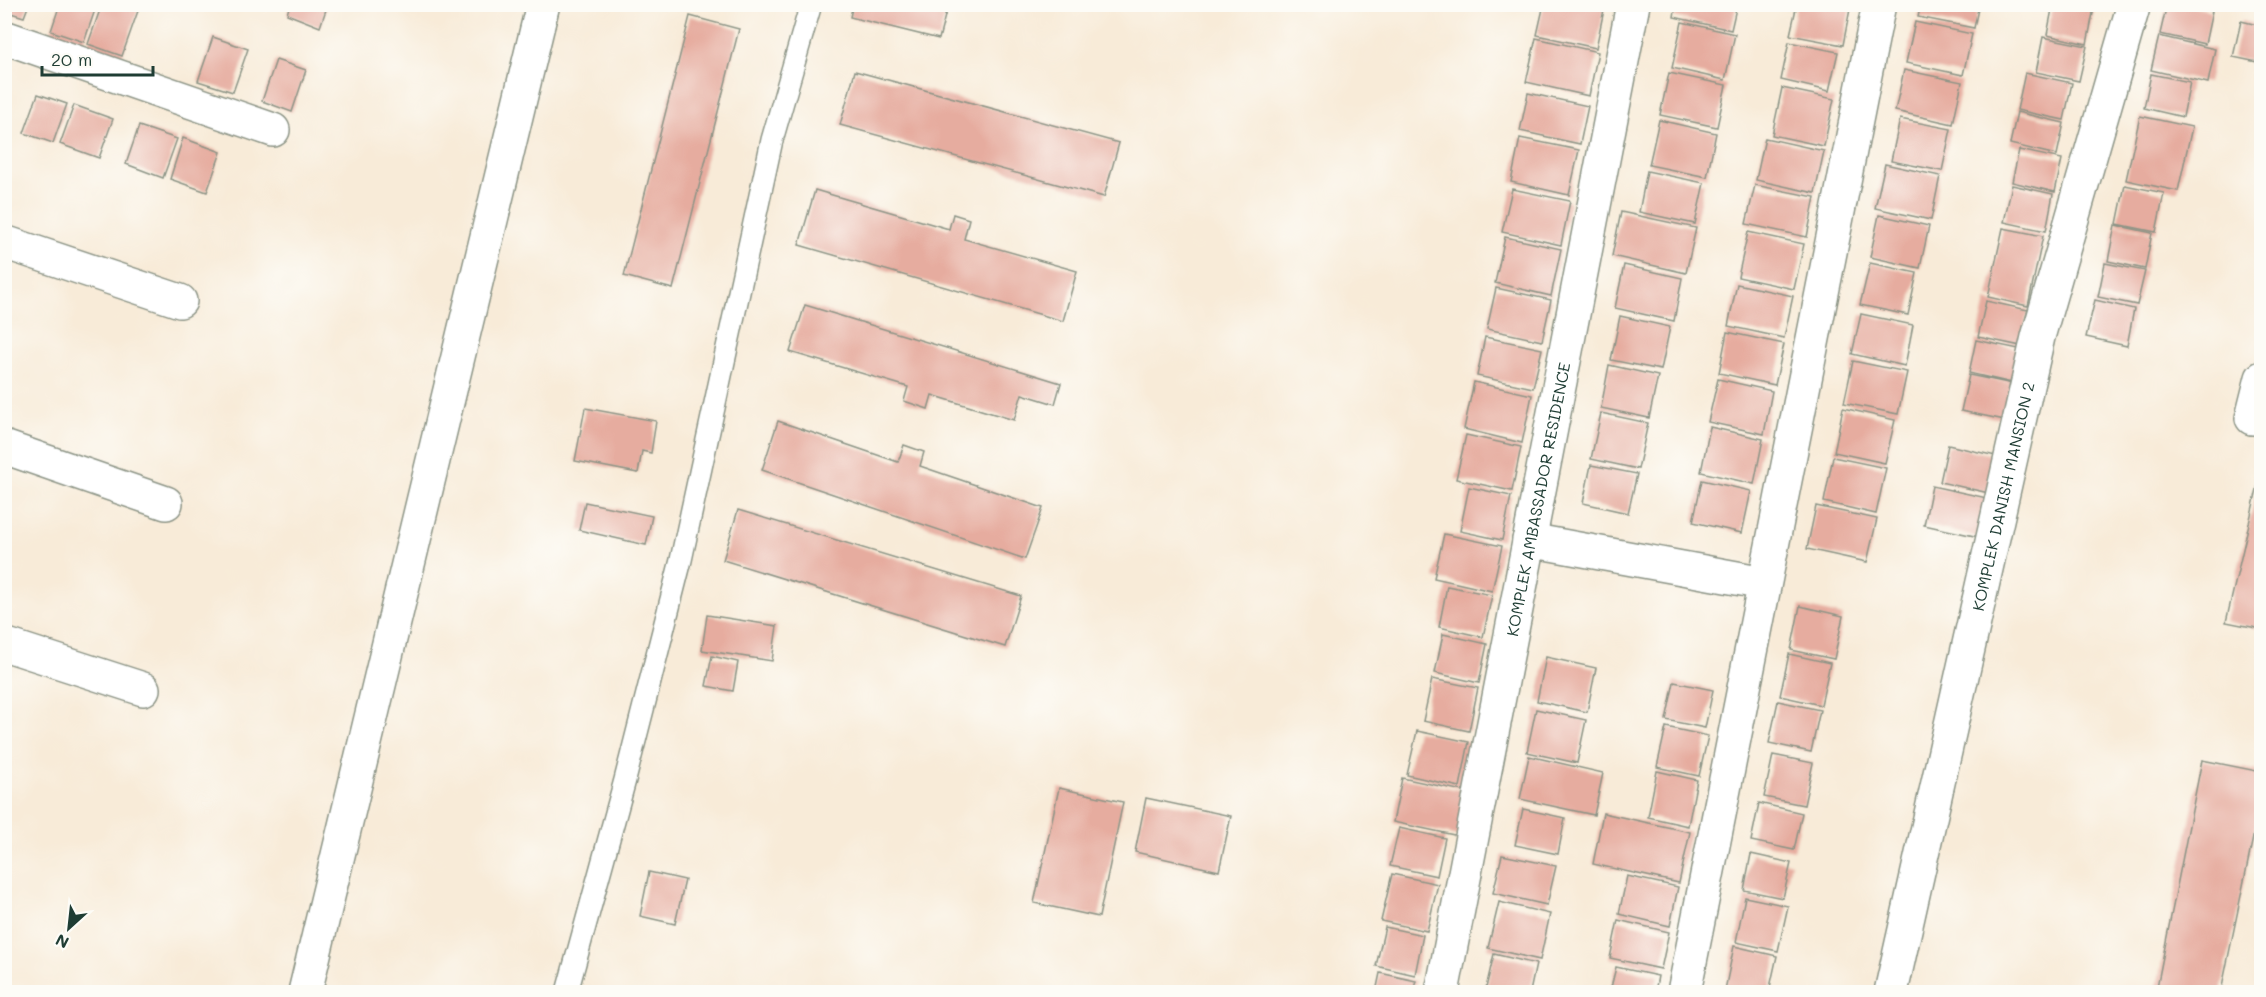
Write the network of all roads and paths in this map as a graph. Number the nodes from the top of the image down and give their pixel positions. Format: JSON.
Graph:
{"nodes":[{"id":1,"x":543,"y":4,"type":"edge"},
{"id":2,"x":811,"y":4,"type":"edge"},
{"id":3,"x":1633,"y":4,"type":"edge"},
{"id":4,"x":1879,"y":4,"type":"edge"},
{"id":5,"x":2134,"y":4,"type":"edge"},
{"id":6,"x":4,"y":37,"type":"edge"},
{"id":7,"x":273,"y":130,"type":"dead end"},
{"id":8,"x":4,"y":242,"type":"edge"},
{"id":9,"x":180,"y":301,"type":"dead end"},
{"id":10,"x":2262,"y":378,"type":"edge"},
{"id":11,"x":2252,"y":418,"type":"dead end"},
{"id":12,"x":4,"y":447,"type":"edge"},
{"id":13,"x":166,"y":502,"type":"dead end"},
{"id":14,"x":1529,"y":540,"type":"junction"},
{"id":15,"x":1764,"y":583,"type":"junction"},
{"id":16,"x":4,"y":644,"type":"edge"},
{"id":17,"x":143,"y":689,"type":"dead end"},
{"id":18,"x":305,"y":993,"type":"edge"},
{"id":19,"x":567,"y":993,"type":"edge"},
{"id":20,"x":1442,"y":993,"type":"edge"},
{"id":21,"x":1684,"y":993,"type":"edge"},
{"id":22,"x":1891,"y":993,"type":"edge"}],
"edges":[{"from":1,"to":18,"type":"street"},
{"from":2,"to":19,"type":"lane"},
{"from":3,"to":14,"type":"street","name":"KOMPLEK AMBASSADOR RESIDENCE"},
{"from":4,"to":15,"type":"street"},
{"from":5,"to":22,"type":"street","name":"KOMPLEK DANISH MANSION 2"},
{"from":6,"to":7,"type":"street"},
{"from":8,"to":9,"type":"street"},
{"from":10,"to":11,"type":"street"},
{"from":12,"to":13,"type":"street"},
{"from":14,"to":15,"type":"street"},
{"from":14,"to":20,"type":"street","name":"KOMPLEK AMBASSADOR RESIDENCE"},
{"from":15,"to":21,"type":"street"},
{"from":16,"to":17,"type":"street"}]}
